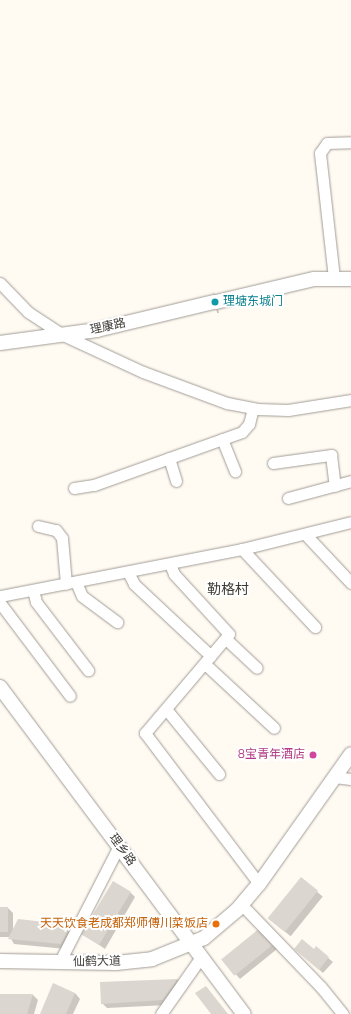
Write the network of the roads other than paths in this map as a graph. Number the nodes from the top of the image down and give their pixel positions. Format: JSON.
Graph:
{"nodes":[{"id":1,"x":351,"y":142,"type":"edge"},
{"id":2,"x":334,"y":278,"type":"junction"},
{"id":3,"x":351,"y":279,"type":"edge"},
{"id":4,"x":0,"y":283,"type":"edge"},
{"id":5,"x":62,"y":335,"type":"junction"},
{"id":6,"x":0,"y":343,"type":"edge"},
{"id":7,"x":351,"y":400,"type":"edge"},
{"id":8,"x":253,"y":408,"type":"junction"},
{"id":9,"x":222,"y":439,"type":"junction"},
{"id":10,"x":169,"y":458,"type":"junction"},
{"id":11,"x":273,"y":463,"type":"dead end"},
{"id":12,"x":235,"y":471,"type":"dead end"},
{"id":13,"x":176,"y":481,"type":"dead end"},
{"id":14,"x":351,"y":481,"type":"edge"},
{"id":15,"x":335,"y":486,"type":"junction"},
{"id":16,"x":74,"y":488,"type":"dead end"},
{"id":17,"x":288,"y":498,"type":"dead end"},
{"id":18,"x":351,"y":522,"type":"edge"},
{"id":19,"x":38,"y":526,"type":"dead end"},
{"id":20,"x":306,"y":535,"type":"junction"},
{"id":21,"x":242,"y":549,"type":"junction"},
{"id":22,"x":170,"y":564,"type":"junction"},
{"id":23,"x":128,"y":572,"type":"junction"},
{"id":24,"x":71,"y":583,"type":"junction"},
{"id":25,"x":351,"y":583,"type":"edge"},
{"id":26,"x":33,"y":590,"type":"junction"},
{"id":27,"x":0,"y":596,"type":"edge"},
{"id":28,"x":0,"y":603,"type":"edge"},
{"id":29,"x":117,"y":622,"type":"dead end"},
{"id":30,"x":315,"y":627,"type":"dead end"},
{"id":31,"x":226,"y":638,"type":"junction"},
{"id":32,"x":208,"y":660,"type":"junction"},
{"id":33,"x":257,"y":668,"type":"dead end"},
{"id":34,"x":88,"y":670,"type":"dead end"},
{"id":35,"x":0,"y":687,"type":"edge"},
{"id":36,"x":70,"y":696,"type":"dead end"},
{"id":37,"x":166,"y":709,"type":"junction"},
{"id":38,"x":274,"y":728,"type":"dead end"},
{"id":39,"x":351,"y":754,"type":"edge"},
{"id":40,"x":218,"y":774,"type":"dead end"},
{"id":41,"x":334,"y":777,"type":"junction"},
{"id":42,"x":351,"y":779,"type":"edge"},
{"id":43,"x":119,"y":846,"type":"junction"},
{"id":44,"x":259,"y":884,"type":"junction"},
{"id":45,"x":242,"y":905,"type":"junction"},
{"id":46,"x":192,"y":945,"type":"junction"},
{"id":47,"x":201,"y":956,"type":"junction"},
{"id":48,"x":0,"y":961,"type":"edge"},
{"id":49,"x":60,"y":963,"type":"junction"},
{"id":50,"x":161,"y":1014,"type":"edge"},
{"id":51,"x":244,"y":1014,"type":"edge"},
{"id":52,"x":343,"y":1014,"type":"edge"}],
"edges":[{"from":1,"to":2,"type":"street"},
{"from":2,"to":3,"type":"main road","name":"理康路"},
{"from":2,"to":5,"type":"main road","name":"理康路"},
{"from":4,"to":5,"type":"street"},
{"from":5,"to":6,"type":"main road","name":"理康路"},
{"from":5,"to":8,"type":"street"},
{"from":7,"to":8,"type":"street"},
{"from":8,"to":9,"type":"street"},
{"from":9,"to":10,"type":"street"},
{"from":9,"to":12,"type":"street"},
{"from":10,"to":13,"type":"street"},
{"from":10,"to":16,"type":"street"},
{"from":11,"to":15,"type":"street"},
{"from":14,"to":15,"type":"street"},
{"from":15,"to":17,"type":"street"},
{"from":18,"to":20,"type":"street"},
{"from":19,"to":24,"type":"street"},
{"from":20,"to":21,"type":"street"},
{"from":20,"to":25,"type":"street"},
{"from":21,"to":22,"type":"street"},
{"from":21,"to":30,"type":"street"},
{"from":22,"to":23,"type":"street"},
{"from":22,"to":31,"type":"street"},
{"from":23,"to":24,"type":"street"},
{"from":23,"to":32,"type":"street"},
{"from":24,"to":26,"type":"street"},
{"from":24,"to":29,"type":"street"},
{"from":26,"to":27,"type":"street"},
{"from":26,"to":34,"type":"street"},
{"from":28,"to":36,"type":"street"},
{"from":31,"to":32,"type":"street"},
{"from":31,"to":33,"type":"street"},
{"from":32,"to":37,"type":"street"},
{"from":32,"to":38,"type":"street"},
{"from":35,"to":43,"type":"main road","name":"理乡路"},
{"from":37,"to":40,"type":"street"},
{"from":37,"to":44,"type":"street"},
{"from":39,"to":41,"type":"main road","name":"仙鹤大道"},
{"from":41,"to":42,"type":"street"},
{"from":41,"to":44,"type":"main road","name":"仙鹤大道"},
{"from":43,"to":46,"type":"main road","name":"理乡路"},
{"from":43,"to":49,"type":"street"},
{"from":44,"to":45,"type":"main road","name":"仙鹤大道"},
{"from":45,"to":46,"type":"main road","name":"仙鹤大道"},
{"from":45,"to":52,"type":"street"},
{"from":46,"to":47,"type":"main road","name":"理乡路"},
{"from":46,"to":49,"type":"main road","name":"仙鹤大道"},
{"from":47,"to":50,"type":"street"},
{"from":47,"to":51,"type":"main road","name":"理乡路"},
{"from":48,"to":49,"type":"main road","name":"仙鹤大道"}]}
